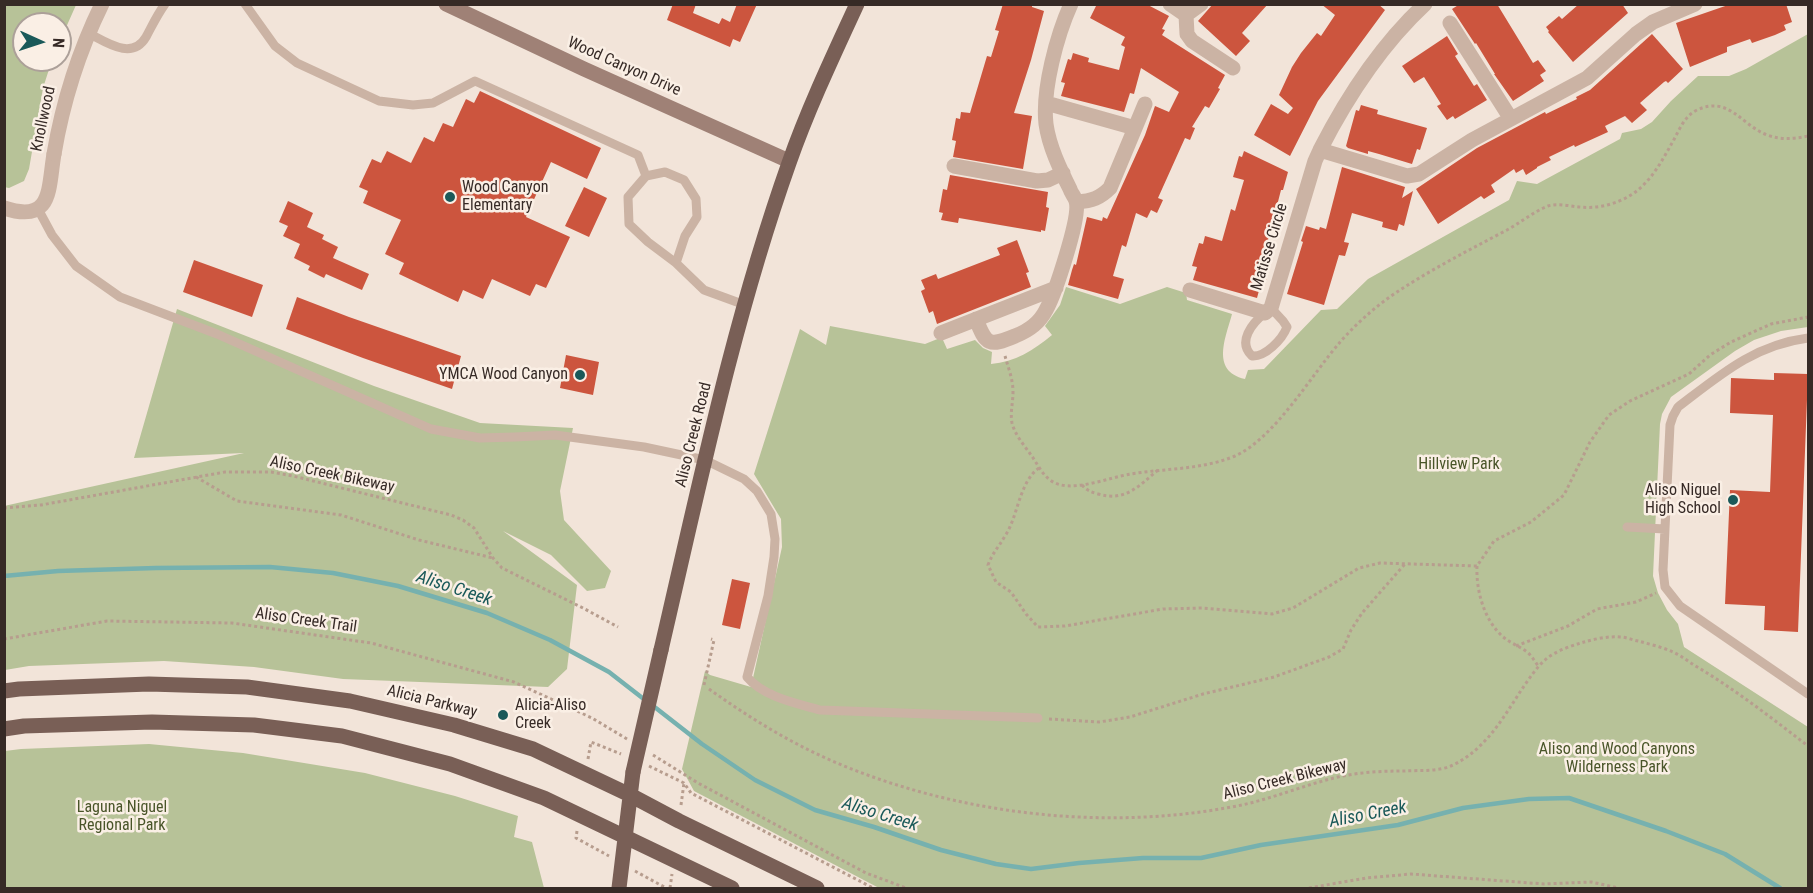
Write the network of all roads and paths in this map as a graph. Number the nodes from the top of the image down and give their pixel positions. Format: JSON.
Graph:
{"nodes":[{"id":1,"x":102,"y":4,"type":"edge"},
{"id":2,"x":165,"y":4,"type":"edge"},
{"id":3,"x":245,"y":4,"type":"edge"},
{"id":4,"x":446,"y":4,"type":"edge"},
{"id":5,"x":857,"y":4,"type":"edge"},
{"id":6,"x":1071,"y":4,"type":"edge"},
{"id":7,"x":1170,"y":4,"type":"edge"},
{"id":8,"x":1201,"y":4,"type":"edge"},
{"id":9,"x":1425,"y":4,"type":"edge"},
{"id":10,"x":1695,"y":4,"type":"edge"},
{"id":11,"x":1186,"y":15,"type":"junction"},
{"id":12,"x":1450,"y":23,"type":"dead end"},
{"id":13,"x":88,"y":33,"type":"junction"},
{"id":14,"x":1233,"y":68,"type":"dead end"},
{"id":15,"x":1046,"y":103,"type":"junction"},
{"id":16,"x":1145,"y":104,"type":"dead end"},
{"id":17,"x":1511,"y":119,"type":"junction"},
{"id":18,"x":1135,"y":128,"type":"junction"},
{"id":19,"x":1809,"y":136,"type":"edge"},
{"id":20,"x":1320,"y":150,"type":"junction"},
{"id":21,"x":789,"y":161,"type":"junction"},
{"id":22,"x":954,"y":166,"type":"dead end"},
{"id":23,"x":1063,"y":173,"type":"junction"},
{"id":24,"x":646,"y":176,"type":"junction"},
{"id":25,"x":1077,"y":202,"type":"junction"},
{"id":26,"x":4,"y":208,"type":"edge"},
{"id":27,"x":38,"y":210,"type":"junction"},
{"id":28,"x":675,"y":263,"type":"junction"},
{"id":29,"x":1056,"y":288,"type":"junction"},
{"id":30,"x":1190,"y":290,"type":"dead end"},
{"id":31,"x":745,"y":305,"type":"junction"},
{"id":32,"x":1268,"y":310,"type":"junction"},
{"id":33,"x":1809,"y":317,"type":"edge"},
{"id":34,"x":976,"y":319,"type":"junction"},
{"id":35,"x":941,"y":333,"type":"dead end"},
{"id":36,"x":1809,"y":338,"type":"edge"},
{"id":37,"x":1000,"y":343,"type":"junction"},
{"id":38,"x":705,"y":460,"type":"junction"},
{"id":39,"x":1039,"y":468,"type":"junction"},
{"id":40,"x":1158,"y":470,"type":"junction"},
{"id":41,"x":196,"y":477,"type":"junction"},
{"id":42,"x":1082,"y":485,"type":"junction"},
{"id":43,"x":4,"y":508,"type":"edge"},
{"id":44,"x":1627,"y":527,"type":"dead end"},
{"id":45,"x":1665,"y":529,"type":"junction"},
{"id":46,"x":493,"y":558,"type":"junction"},
{"id":47,"x":1405,"y":564,"type":"junction"},
{"id":48,"x":1477,"y":566,"type":"junction"},
{"id":49,"x":1665,"y":587,"type":"junction"},
{"id":50,"x":618,"y":627,"type":"dead end"},
{"id":51,"x":4,"y":639,"type":"edge"},
{"id":52,"x":711,"y":639,"type":"dead end"},
{"id":53,"x":1516,"y":646,"type":"junction"},
{"id":54,"x":1539,"y":667,"type":"junction"},
{"id":55,"x":704,"y":686,"type":"dead end"},
{"id":56,"x":709,"y":689,"type":"dead end"},
{"id":57,"x":1807,"y":689,"type":"edge"},
{"id":58,"x":4,"y":691,"type":"edge"},
{"id":59,"x":592,"y":718,"type":"dead end"},
{"id":60,"x":1038,"y":718,"type":"joint"},
{"id":61,"x":4,"y":729,"type":"edge"},
{"id":62,"x":1809,"y":746,"type":"edge"},
{"id":63,"x":634,"y":766,"type":"junction"},
{"id":64,"x":698,"y":783,"type":"dead end"},
{"id":65,"x":630,"y":795,"type":"junction"},
{"id":66,"x":625,"y":836,"type":"junction"},
{"id":67,"x":619,"y":888,"type":"edge"},
{"id":68,"x":732,"y":888,"type":"edge"},
{"id":69,"x":817,"y":888,"type":"edge"},
{"id":70,"x":873,"y":888,"type":"edge"},
{"id":71,"x":906,"y":888,"type":"edge"},
{"id":72,"x":1309,"y":888,"type":"edge"},
{"id":73,"x":1618,"y":888,"type":"edge"}],
"edges":[{"from":1,"to":13,"type":"street","name":"Knollwood"},
{"from":2,"to":13,"type":"lane"},
{"from":3,"to":24,"type":"lane"},
{"from":4,"to":21,"type":"main road","name":"Wood Canyon Drive"},
{"from":5,"to":21,"type":"main road","name":"Aliso Creek Road"},
{"from":6,"to":15,"type":"street"},
{"from":7,"to":11,"type":"street"},
{"from":8,"to":11,"type":"street"},
{"from":9,"to":20,"type":"street","name":"Matisse Circle"},
{"from":10,"to":17,"type":"street"},
{"from":11,"to":14,"type":"street"},
{"from":12,"to":17,"type":"street"},
{"from":13,"to":27,"type":"street","name":"Knollwood"},
{"from":15,"to":18,"type":"street"},
{"from":15,"to":23,"type":"street"},
{"from":16,"to":18,"type":"street"},
{"from":17,"to":20,"type":"street"},
{"from":18,"to":25,"type":"street"},
{"from":19,"to":40,"type":"path"},
{"from":20,"to":32,"type":"street","name":"Matisse Circle"},
{"from":21,"to":31,"type":"main road","name":"Aliso Creek Road"},
{"from":22,"to":23,"type":"street"},
{"from":23,"to":25,"type":"street"},
{"from":24,"to":28,"type":"lane"},
{"from":24,"to":28,"type":"lane"},
{"from":25,"to":29,"type":"street"},
{"from":26,"to":27,"type":"street"},
{"from":27,"to":38,"type":"lane"},
{"from":28,"to":31,"type":"lane"},
{"from":29,"to":34,"type":"street"},
{"from":29,"to":37,"type":"street"},
{"from":30,"to":32,"type":"street","name":"Matisse Circle"},
{"from":31,"to":38,"type":"main road","name":"Aliso Creek Road"},
{"from":32,"to":32,"type":"lane"},
{"from":33,"to":48,"type":"path"},
{"from":34,"to":35,"type":"street"},
{"from":34,"to":37,"type":"street"},
{"from":36,"to":45,"type":"lane"},
{"from":37,"to":39,"type":"path"},
{"from":38,"to":60,"type":"lane"},
{"from":38,"to":63,"type":"main road","name":"Aliso Creek Road","bridge":true},
{"from":39,"to":42,"type":"path"},
{"from":39,"to":47,"type":"path"},
{"from":40,"to":42,"type":"path"},
{"from":40,"to":42,"type":"path"},
{"from":41,"to":43,"type":"path","name":"Aliso Creek Bikeway"},
{"from":41,"to":46,"type":"path"},
{"from":41,"to":46,"type":"path","name":"Aliso Creek Bikeway"},
{"from":44,"to":45,"type":"lane"},
{"from":45,"to":49,"type":"lane"},
{"from":46,"to":50,"type":"path","name":"Aliso Creek Bikeway"},
{"from":47,"to":48,"type":"path"},
{"from":47,"to":60,"type":"path"},
{"from":48,"to":53,"type":"path"},
{"from":49,"to":53,"type":"path"},
{"from":49,"to":57,"type":"lane"},
{"from":51,"to":59,"type":"path","name":"Aliso Creek Trail"},
{"from":52,"to":55,"type":"path"},
{"from":53,"to":54,"type":"path"},
{"from":54,"to":56,"type":"path","name":"Aliso Creek Bikeway"},
{"from":54,"to":62,"type":"path","name":"Aliso Creek Bikeway"},
{"from":58,"to":65,"type":"main road","name":"Alicia Parkway"},
{"from":61,"to":66,"type":"main road"},
{"from":63,"to":65,"type":"main road","name":"Aliso Creek Road"},
{"from":63,"to":70,"type":"path"},
{"from":64,"to":71,"type":"path"},
{"from":65,"to":66,"type":"main road","name":"Aliso Creek Road"},
{"from":65,"to":69,"type":"main road","name":"Alicia Parkway"},
{"from":66,"to":67,"type":"main road","name":"Aliso Creek Road"},
{"from":66,"to":68,"type":"main road"},
{"from":72,"to":73,"type":"path"}]}
